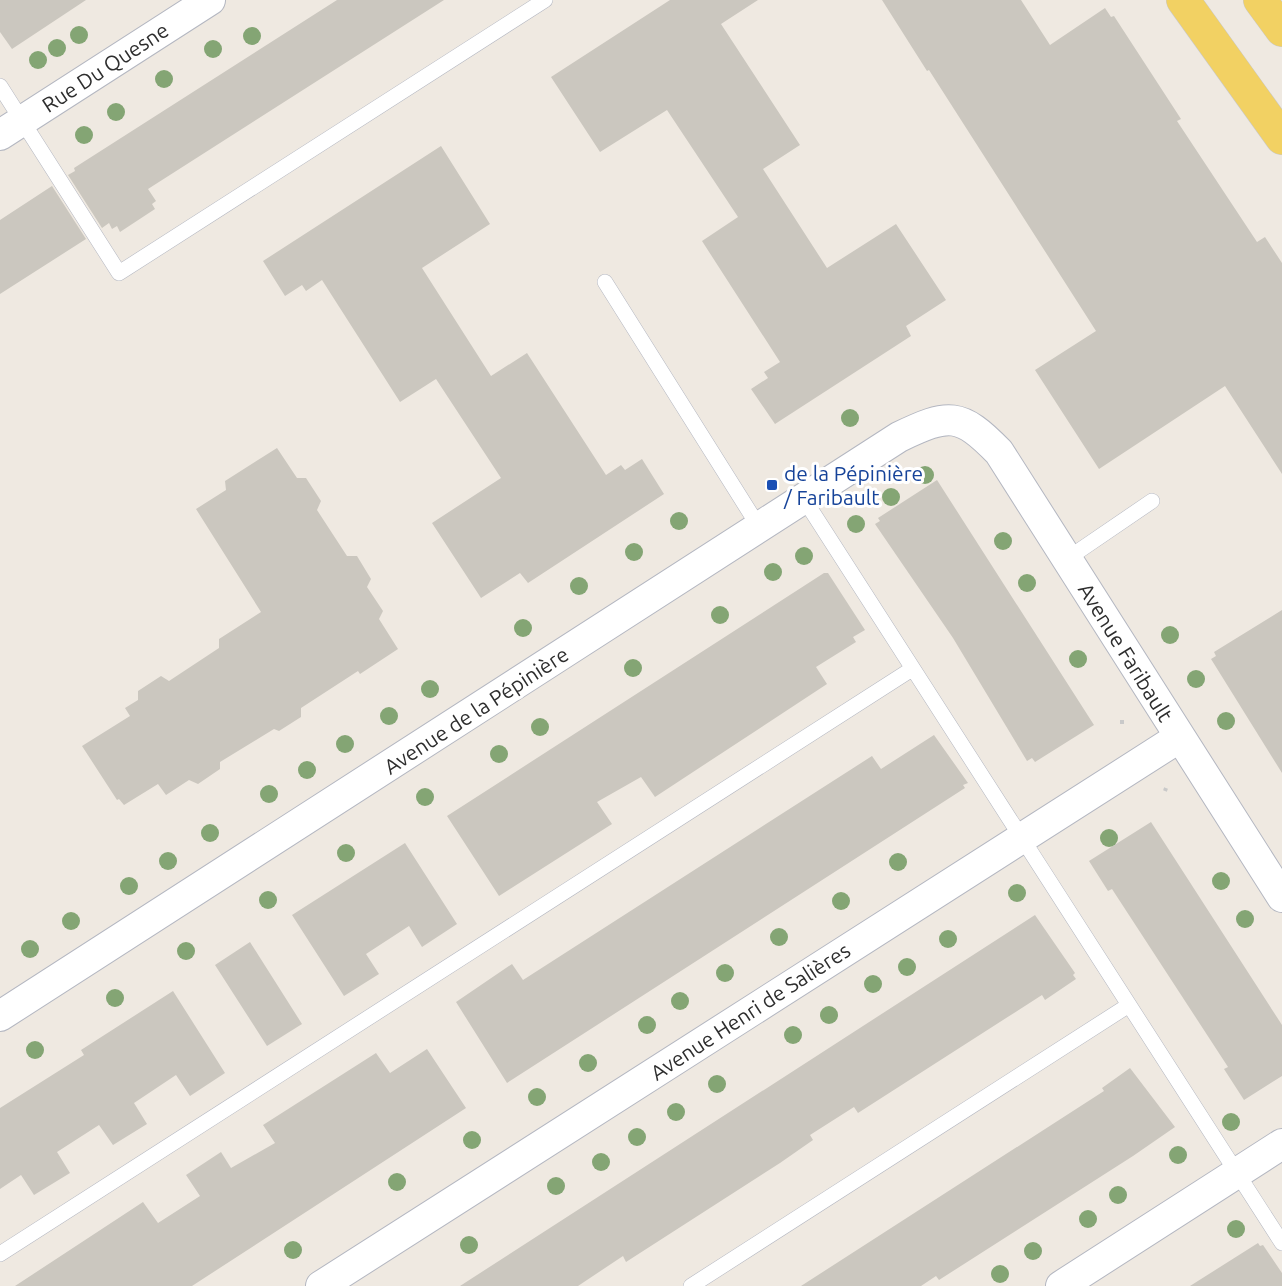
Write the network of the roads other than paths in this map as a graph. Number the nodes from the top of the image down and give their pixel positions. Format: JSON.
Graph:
{"nodes":[{"id":1,"x":210,"y":0,"type":"edge"},
{"id":2,"x":545,"y":0,"type":"edge"},
{"id":3,"x":1183,"y":0,"type":"edge"},
{"id":4,"x":1260,"y":0,"type":"edge"},
{"id":5,"x":1282,"y":30,"type":"edge"},
{"id":6,"x":0,"y":86,"type":"edge"},
{"id":7,"x":11,"y":127,"type":"edge"},
{"id":8,"x":1282,"y":138,"type":"edge"},
{"id":9,"x":605,"y":282,"type":"dead end"},
{"id":10,"x":957,"y":419,"type":"joint"},
{"id":11,"x":804,"y":498,"type":"junction"},
{"id":12,"x":1152,"y":501,"type":"dead end"},
{"id":13,"x":759,"y":527,"type":"junction"},
{"id":14,"x":1067,"y":558,"type":"junction"},
{"id":15,"x":912,"y":669,"type":"junction"},
{"id":16,"x":1180,"y":737,"type":"junction"},
{"id":17,"x":1021,"y":837,"type":"junction"},
{"id":18,"x":1282,"y":897,"type":"edge"},
{"id":19,"x":1129,"y":1005,"type":"junction"},
{"id":20,"x":0,"y":1017,"type":"edge"},
{"id":21,"x":1282,"y":1144,"type":"edge"},
{"id":22,"x":1237,"y":1173,"type":"junction"},
{"id":23,"x":1282,"y":1243,"type":"edge"},
{"id":24,"x":0,"y":1254,"type":"edge"},
{"id":25,"x":321,"y":1286,"type":"edge"},
{"id":26,"x":691,"y":1286,"type":"edge"},
{"id":27,"x":1061,"y":1286,"type":"edge"}],
"edges":[{"from":1,"to":7,"type":"street","name":"Rue Du Quesne"},
{"from":2,"to":7,"type":"lane"},
{"from":3,"to":8,"type":"main road"},
{"from":4,"to":5,"type":"main road"},
{"from":6,"to":7,"type":"lane"},
{"from":9,"to":13,"type":"lane"},
{"from":10,"to":11,"type":"street","name":"Avenue de la Pépinière"},
{"from":10,"to":14,"type":"street","name":"Avenue Faribault"},
{"from":11,"to":13,"type":"street","name":"Avenue de la Pépinière"},
{"from":11,"to":15,"type":"lane"},
{"from":12,"to":14,"type":"lane"},
{"from":13,"to":20,"type":"street","name":"Avenue de la Pépinière"},
{"from":14,"to":16,"type":"street","name":"Avenue Faribault"},
{"from":15,"to":17,"type":"lane"},
{"from":15,"to":24,"type":"lane"},
{"from":16,"to":17,"type":"street","name":"Avenue Henri de Salières"},
{"from":16,"to":18,"type":"street","name":"Avenue Faribault"},
{"from":17,"to":19,"type":"lane"},
{"from":17,"to":25,"type":"street","name":"Avenue Henri de Salières"},
{"from":19,"to":22,"type":"lane"},
{"from":19,"to":26,"type":"lane"},
{"from":21,"to":22,"type":"street"},
{"from":22,"to":23,"type":"lane"},
{"from":22,"to":27,"type":"street"}]}
